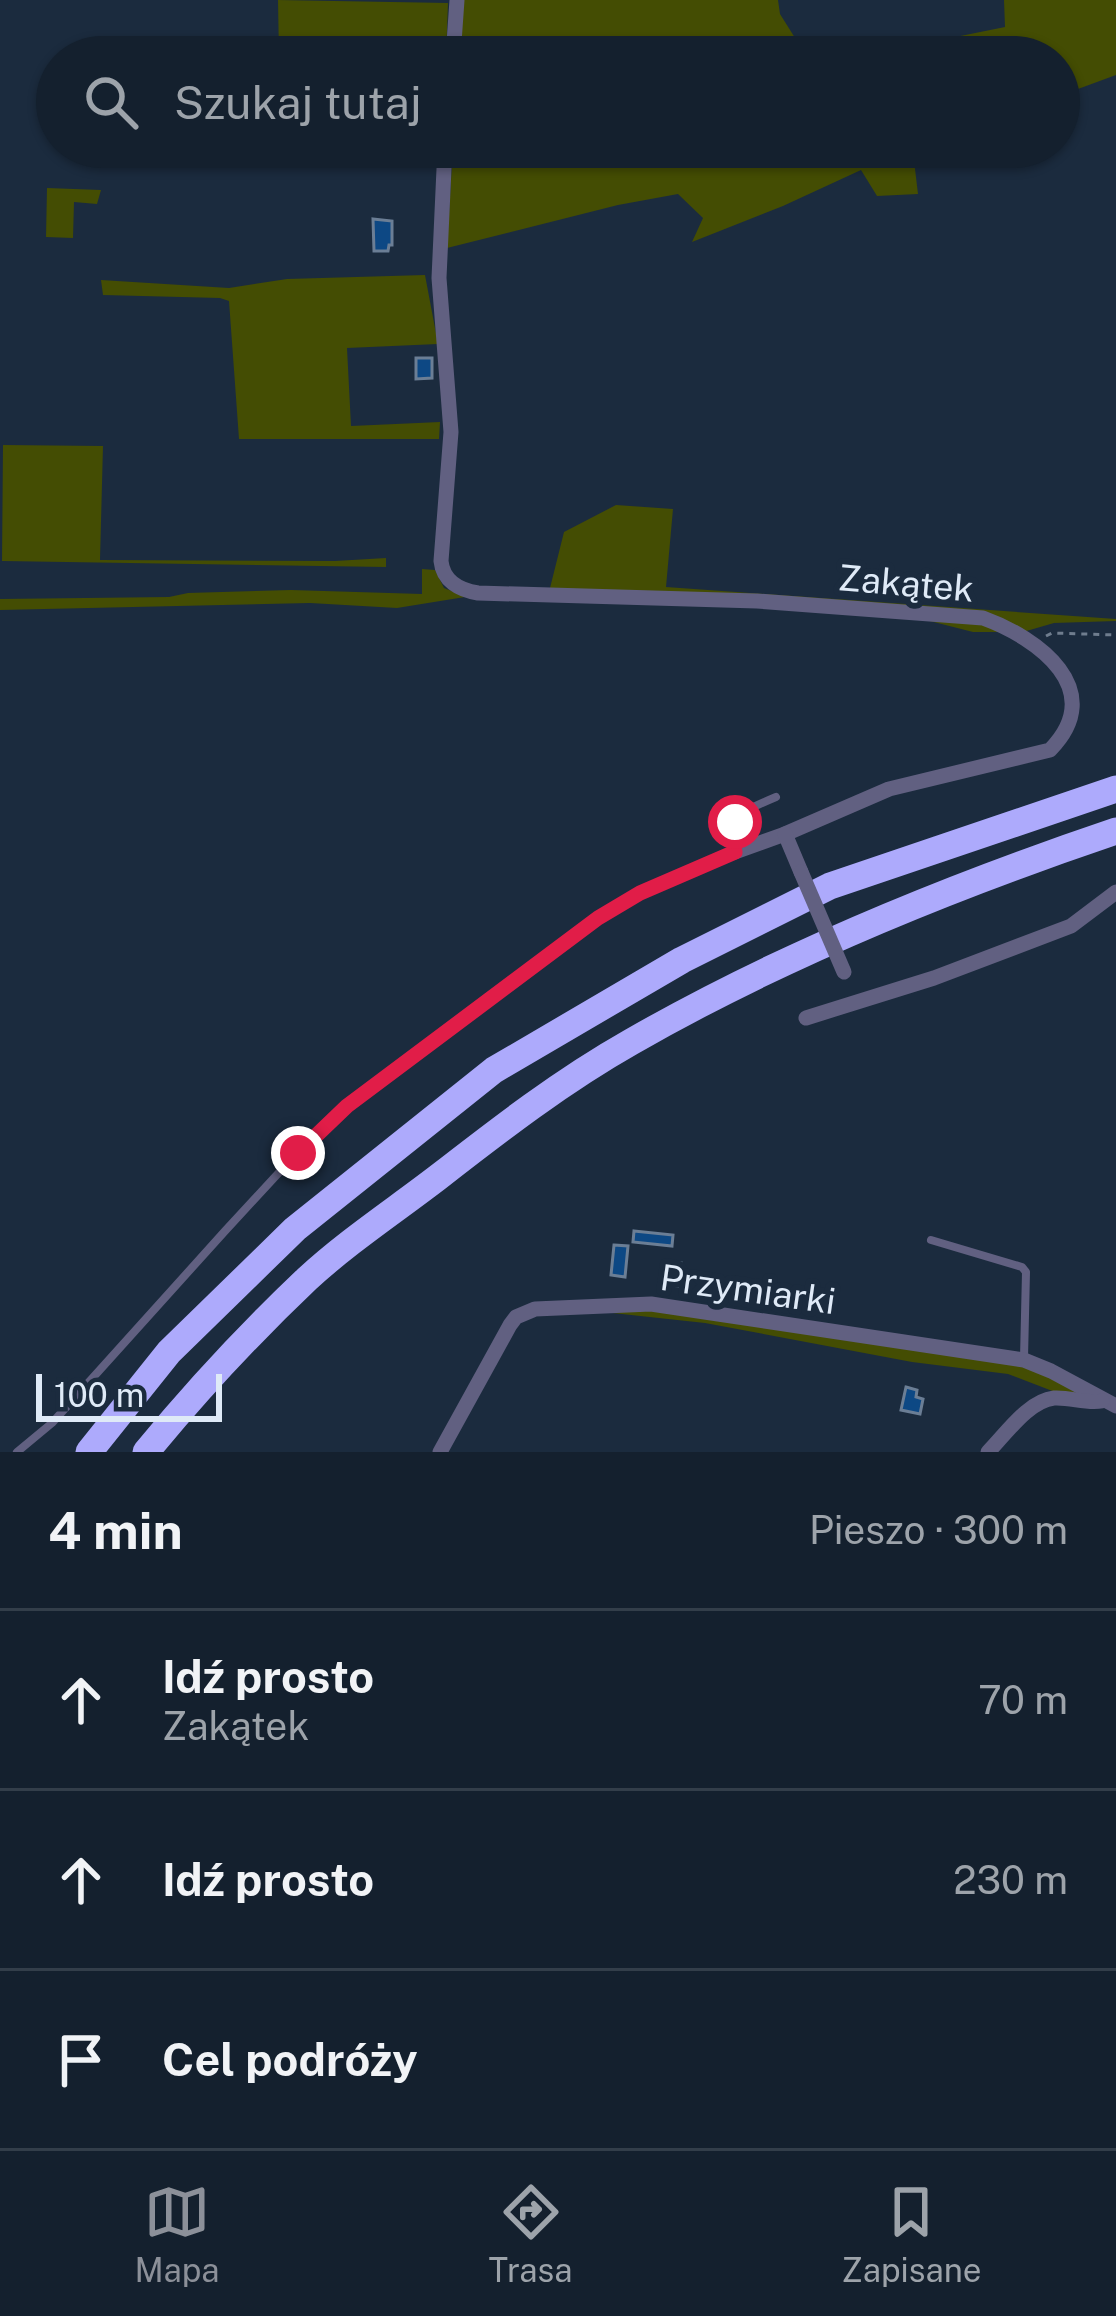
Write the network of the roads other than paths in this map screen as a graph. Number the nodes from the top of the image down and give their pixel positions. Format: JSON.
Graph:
{"nodes":[{"id":1,"x":457,"y":0,"type":"edge"},
{"id":2,"x":454,"y":36,"type":"edge"},
{"id":3,"x":444,"y":168,"type":"edge"},
{"id":4,"x":1116,"y":789,"type":"edge"},
{"id":5,"x":776,"y":797,"type":"dead end"},
{"id":6,"x":1116,"y":831,"type":"edge"},
{"id":7,"x":784,"y":834,"type":"junction"},
{"id":8,"x":735,"y":852,"type":"junction"},
{"id":9,"x":1116,"y":892,"type":"edge"},
{"id":10,"x":857,"y":1002,"type":"junction"},
{"id":11,"x":806,"y":1018,"type":"dead end"},
{"id":12,"x":931,"y":1240,"type":"dead end"},
{"id":13,"x":1024,"y":1360,"type":"junction"},
{"id":14,"x":1111,"y":1403,"type":"edge"},
{"id":15,"x":17,"y":1452,"type":"edge"},
{"id":16,"x":89,"y":1452,"type":"edge"},
{"id":17,"x":146,"y":1452,"type":"edge"},
{"id":18,"x":440,"y":1452,"type":"edge"},
{"id":19,"x":988,"y":1452,"type":"edge"}],
"edges":[{"from":1,"to":2,"type":"street"},
{"from":3,"to":7,"type":"street","name":"Zakątek"},
{"from":4,"to":16,"type":"highway"},
{"from":5,"to":8,"type":"lane"},
{"from":6,"to":17,"type":"highway"},
{"from":7,"to":8,"type":"street","name":"Zakątek"},
{"from":7,"to":10,"type":"street","bridge":true},
{"from":8,"to":15,"type":"lane","name":"Zakątek"},
{"from":9,"to":10,"type":"street"},
{"from":10,"to":11,"type":"street"},
{"from":12,"to":13,"type":"lane"},
{"from":13,"to":14,"type":"street","name":"Przymiarki"},
{"from":13,"to":18,"type":"street","name":"Przymiarki"},
{"from":14,"to":19,"type":"street"}]}
